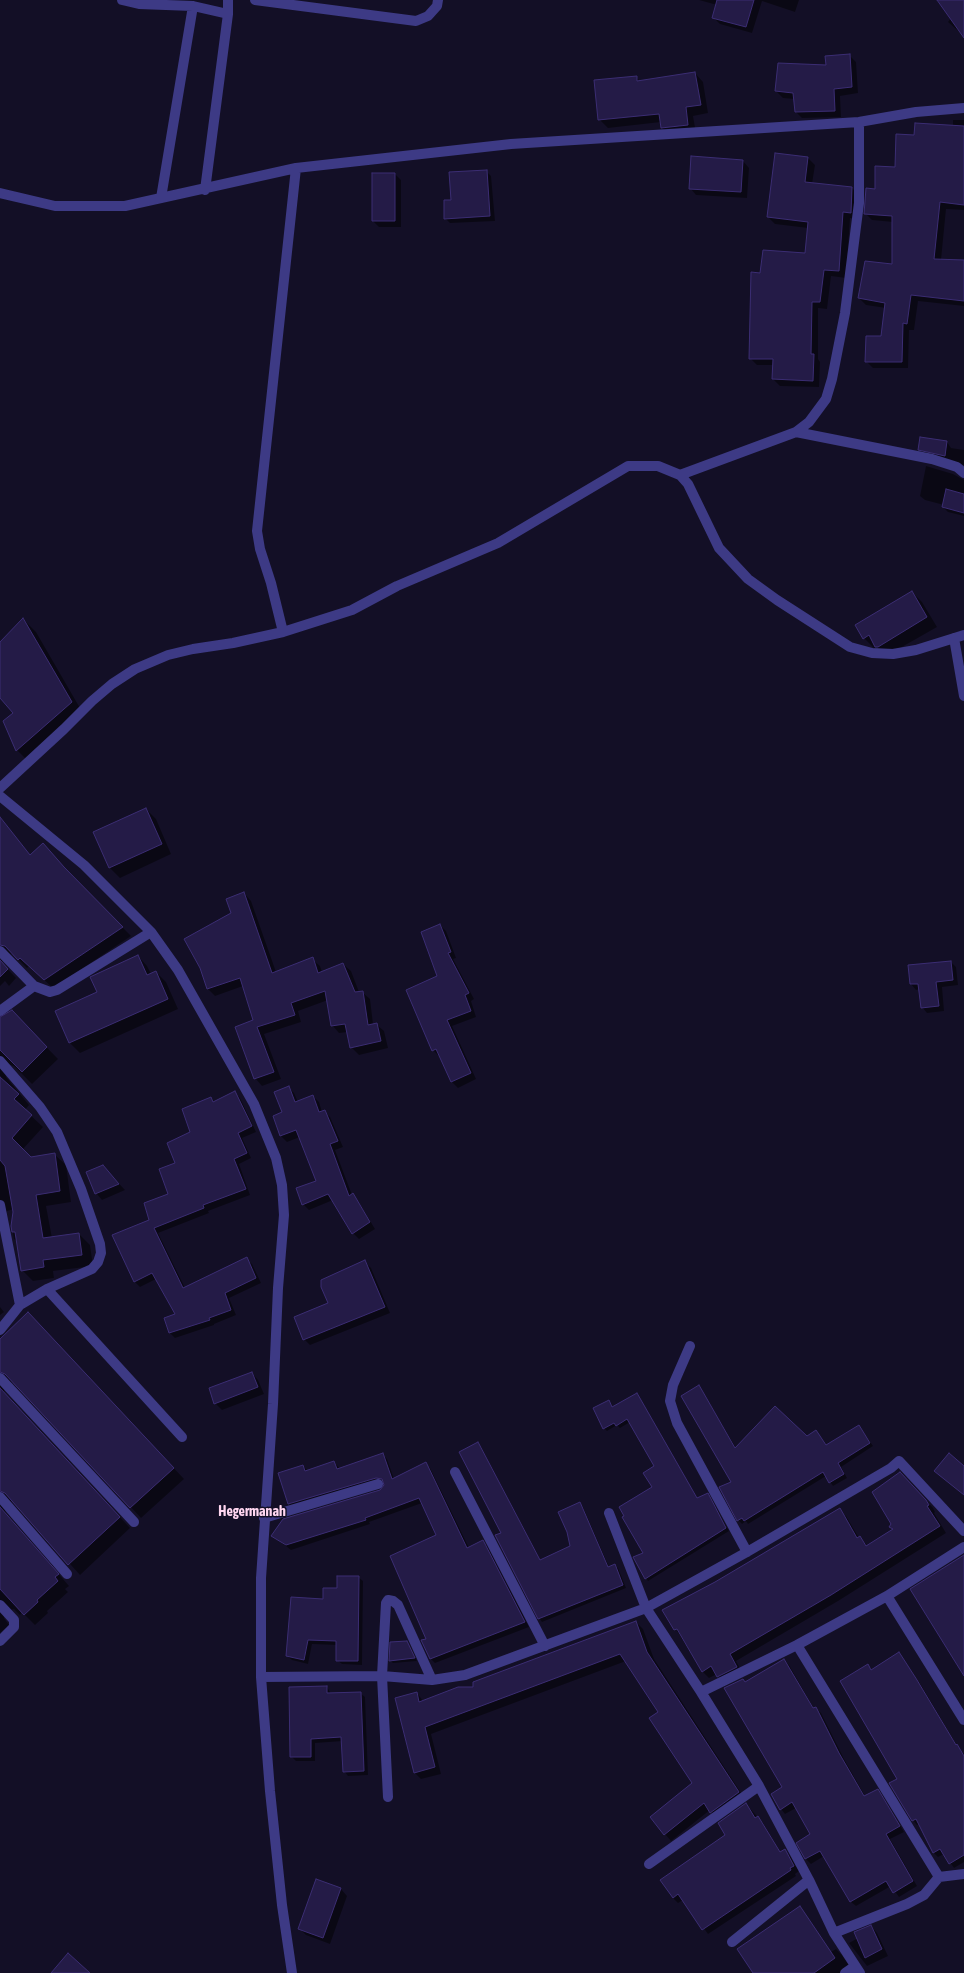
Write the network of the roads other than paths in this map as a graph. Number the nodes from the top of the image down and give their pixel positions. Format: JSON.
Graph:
{"nodes":[{"id":1,"x":122,"y":0,"type":"edge"},
{"id":2,"x":228,"y":0,"type":"edge"},
{"id":3,"x":255,"y":0,"type":"edge"},
{"id":4,"x":438,"y":0,"type":"edge"},
{"id":5,"x":139,"y":2,"type":"edge"},
{"id":6,"x":193,"y":6,"type":"junction"},
{"id":7,"x":228,"y":14,"type":"junction"},
{"id":8,"x":964,"y":108,"type":"edge"},
{"id":9,"x":859,"y":122,"type":"junction"},
{"id":10,"x":296,"y":168,"type":"junction"},
{"id":11,"x":205,"y":190,"type":"junction"},
{"id":12,"x":0,"y":193,"type":"edge"},
{"id":13,"x":161,"y":198,"type":"junction"},
{"id":14,"x":796,"y":432,"type":"junction"},
{"id":15,"x":964,"y":473,"type":"edge"},
{"id":16,"x":680,"y":476,"type":"junction"},
{"id":17,"x":283,"y":632,"type":"junction"},
{"id":18,"x":959,"y":636,"type":"edge"},
{"id":19,"x":964,"y":696,"type":"edge"},
{"id":20,"x":0,"y":788,"type":"edge"},
{"id":21,"x":0,"y":796,"type":"edge"},
{"id":22,"x":151,"y":932,"type":"junction"},
{"id":23,"x":0,"y":951,"type":"edge"},
{"id":24,"x":34,"y":986,"type":"junction"},
{"id":25,"x":0,"y":1011,"type":"edge"},
{"id":26,"x":0,"y":1061,"type":"edge"},
{"id":27,"x":0,"y":1205,"type":"edge"},
{"id":28,"x":2,"y":1222,"type":"edge"},
{"id":29,"x":47,"y":1289,"type":"junction"},
{"id":30,"x":20,"y":1305,"type":"junction"},
{"id":31,"x":0,"y":1330,"type":"edge"},
{"id":32,"x":690,"y":1346,"type":"dead end"},
{"id":33,"x":0,"y":1378,"type":"edge"},
{"id":34,"x":182,"y":1438,"type":"dead end"},
{"id":35,"x":454,"y":1472,"type":"dead end"},
{"id":36,"x":378,"y":1484,"type":"dead end"},
{"id":37,"x":0,"y":1497,"type":"edge"},
{"id":38,"x":609,"y":1513,"type":"dead end"},
{"id":39,"x":264,"y":1518,"type":"junction"},
{"id":40,"x":134,"y":1522,"type":"dead end"},
{"id":41,"x":964,"y":1531,"type":"edge"},
{"id":42,"x":964,"y":1547,"type":"edge"},
{"id":43,"x":747,"y":1552,"type":"junction"},
{"id":44,"x":67,"y":1574,"type":"dead end"},
{"id":45,"x":887,"y":1596,"type":"junction"},
{"id":46,"x":0,"y":1605,"type":"edge"},
{"id":47,"x":646,"y":1608,"type":"junction"},
{"id":48,"x":0,"y":1641,"type":"edge"},
{"id":49,"x":797,"y":1645,"type":"junction"},
{"id":50,"x":545,"y":1646,"type":"junction"},
{"id":51,"x":261,"y":1676,"type":"junction"},
{"id":52,"x":382,"y":1676,"type":"junction"},
{"id":53,"x":432,"y":1680,"type":"junction"},
{"id":54,"x":701,"y":1692,"type":"junction"},
{"id":55,"x":964,"y":1720,"type":"edge"},
{"id":56,"x":759,"y":1786,"type":"junction"},
{"id":57,"x":388,"y":1797,"type":"dead end"},
{"id":58,"x":649,"y":1864,"type":"dead end"},
{"id":59,"x":964,"y":1874,"type":"edge"},
{"id":60,"x":939,"y":1877,"type":"junction"},
{"id":61,"x":809,"y":1880,"type":"junction"},
{"id":62,"x":834,"y":1933,"type":"junction"},
{"id":63,"x":732,"y":1942,"type":"dead end"},
{"id":64,"x":857,"y":1970,"type":"edge"},
{"id":65,"x":292,"y":1973,"type":"edge"},
{"id":66,"x":845,"y":1973,"type":"edge"}],
"edges":[{"from":1,"to":5,"type":"street"},
{"from":2,"to":7,"type":"street"},
{"from":3,"to":4,"type":"street"},
{"from":5,"to":6,"type":"street"},
{"from":6,"to":7,"type":"street"},
{"from":6,"to":13,"type":"street"},
{"from":7,"to":11,"type":"street"},
{"from":8,"to":9,"type":"street"},
{"from":9,"to":10,"type":"street"},
{"from":9,"to":14,"type":"street"},
{"from":10,"to":11,"type":"street"},
{"from":10,"to":17,"type":"street"},
{"from":11,"to":13,"type":"street"},
{"from":12,"to":13,"type":"street"},
{"from":14,"to":15,"type":"street"},
{"from":14,"to":16,"type":"street"},
{"from":16,"to":17,"type":"street"},
{"from":16,"to":18,"type":"street"},
{"from":17,"to":20,"type":"street"},
{"from":18,"to":19,"type":"street"},
{"from":21,"to":22,"type":"street"},
{"from":22,"to":24,"type":"street"},
{"from":22,"to":39,"type":"street"},
{"from":23,"to":24,"type":"street"},
{"from":24,"to":25,"type":"street"},
{"from":26,"to":29,"type":"street"},
{"from":27,"to":28,"type":"street"},
{"from":28,"to":30,"type":"street"},
{"from":29,"to":30,"type":"street"},
{"from":29,"to":34,"type":"street"},
{"from":30,"to":31,"type":"street"},
{"from":32,"to":43,"type":"street"},
{"from":33,"to":40,"type":"street"},
{"from":35,"to":50,"type":"street"},
{"from":36,"to":39,"type":"street"},
{"from":37,"to":44,"type":"street"},
{"from":38,"to":47,"type":"street"},
{"from":39,"to":51,"type":"street"},
{"from":41,"to":43,"type":"street"},
{"from":42,"to":45,"type":"street"},
{"from":43,"to":47,"type":"street"},
{"from":45,"to":49,"type":"street"},
{"from":45,"to":55,"type":"street"},
{"from":46,"to":48,"type":"street"},
{"from":47,"to":50,"type":"street"},
{"from":47,"to":54,"type":"street"},
{"from":49,"to":54,"type":"street"},
{"from":49,"to":60,"type":"street"},
{"from":50,"to":53,"type":"street"},
{"from":51,"to":52,"type":"street"},
{"from":51,"to":65,"type":"street"},
{"from":52,"to":53,"type":"street"},
{"from":52,"to":53,"type":"street"},
{"from":52,"to":57,"type":"street"},
{"from":54,"to":56,"type":"street"},
{"from":56,"to":58,"type":"street"},
{"from":56,"to":61,"type":"street"},
{"from":59,"to":60,"type":"street"},
{"from":60,"to":62,"type":"street"},
{"from":61,"to":62,"type":"street"},
{"from":61,"to":63,"type":"street"},
{"from":62,"to":64,"type":"street"},
{"from":64,"to":66,"type":"street"}]}
